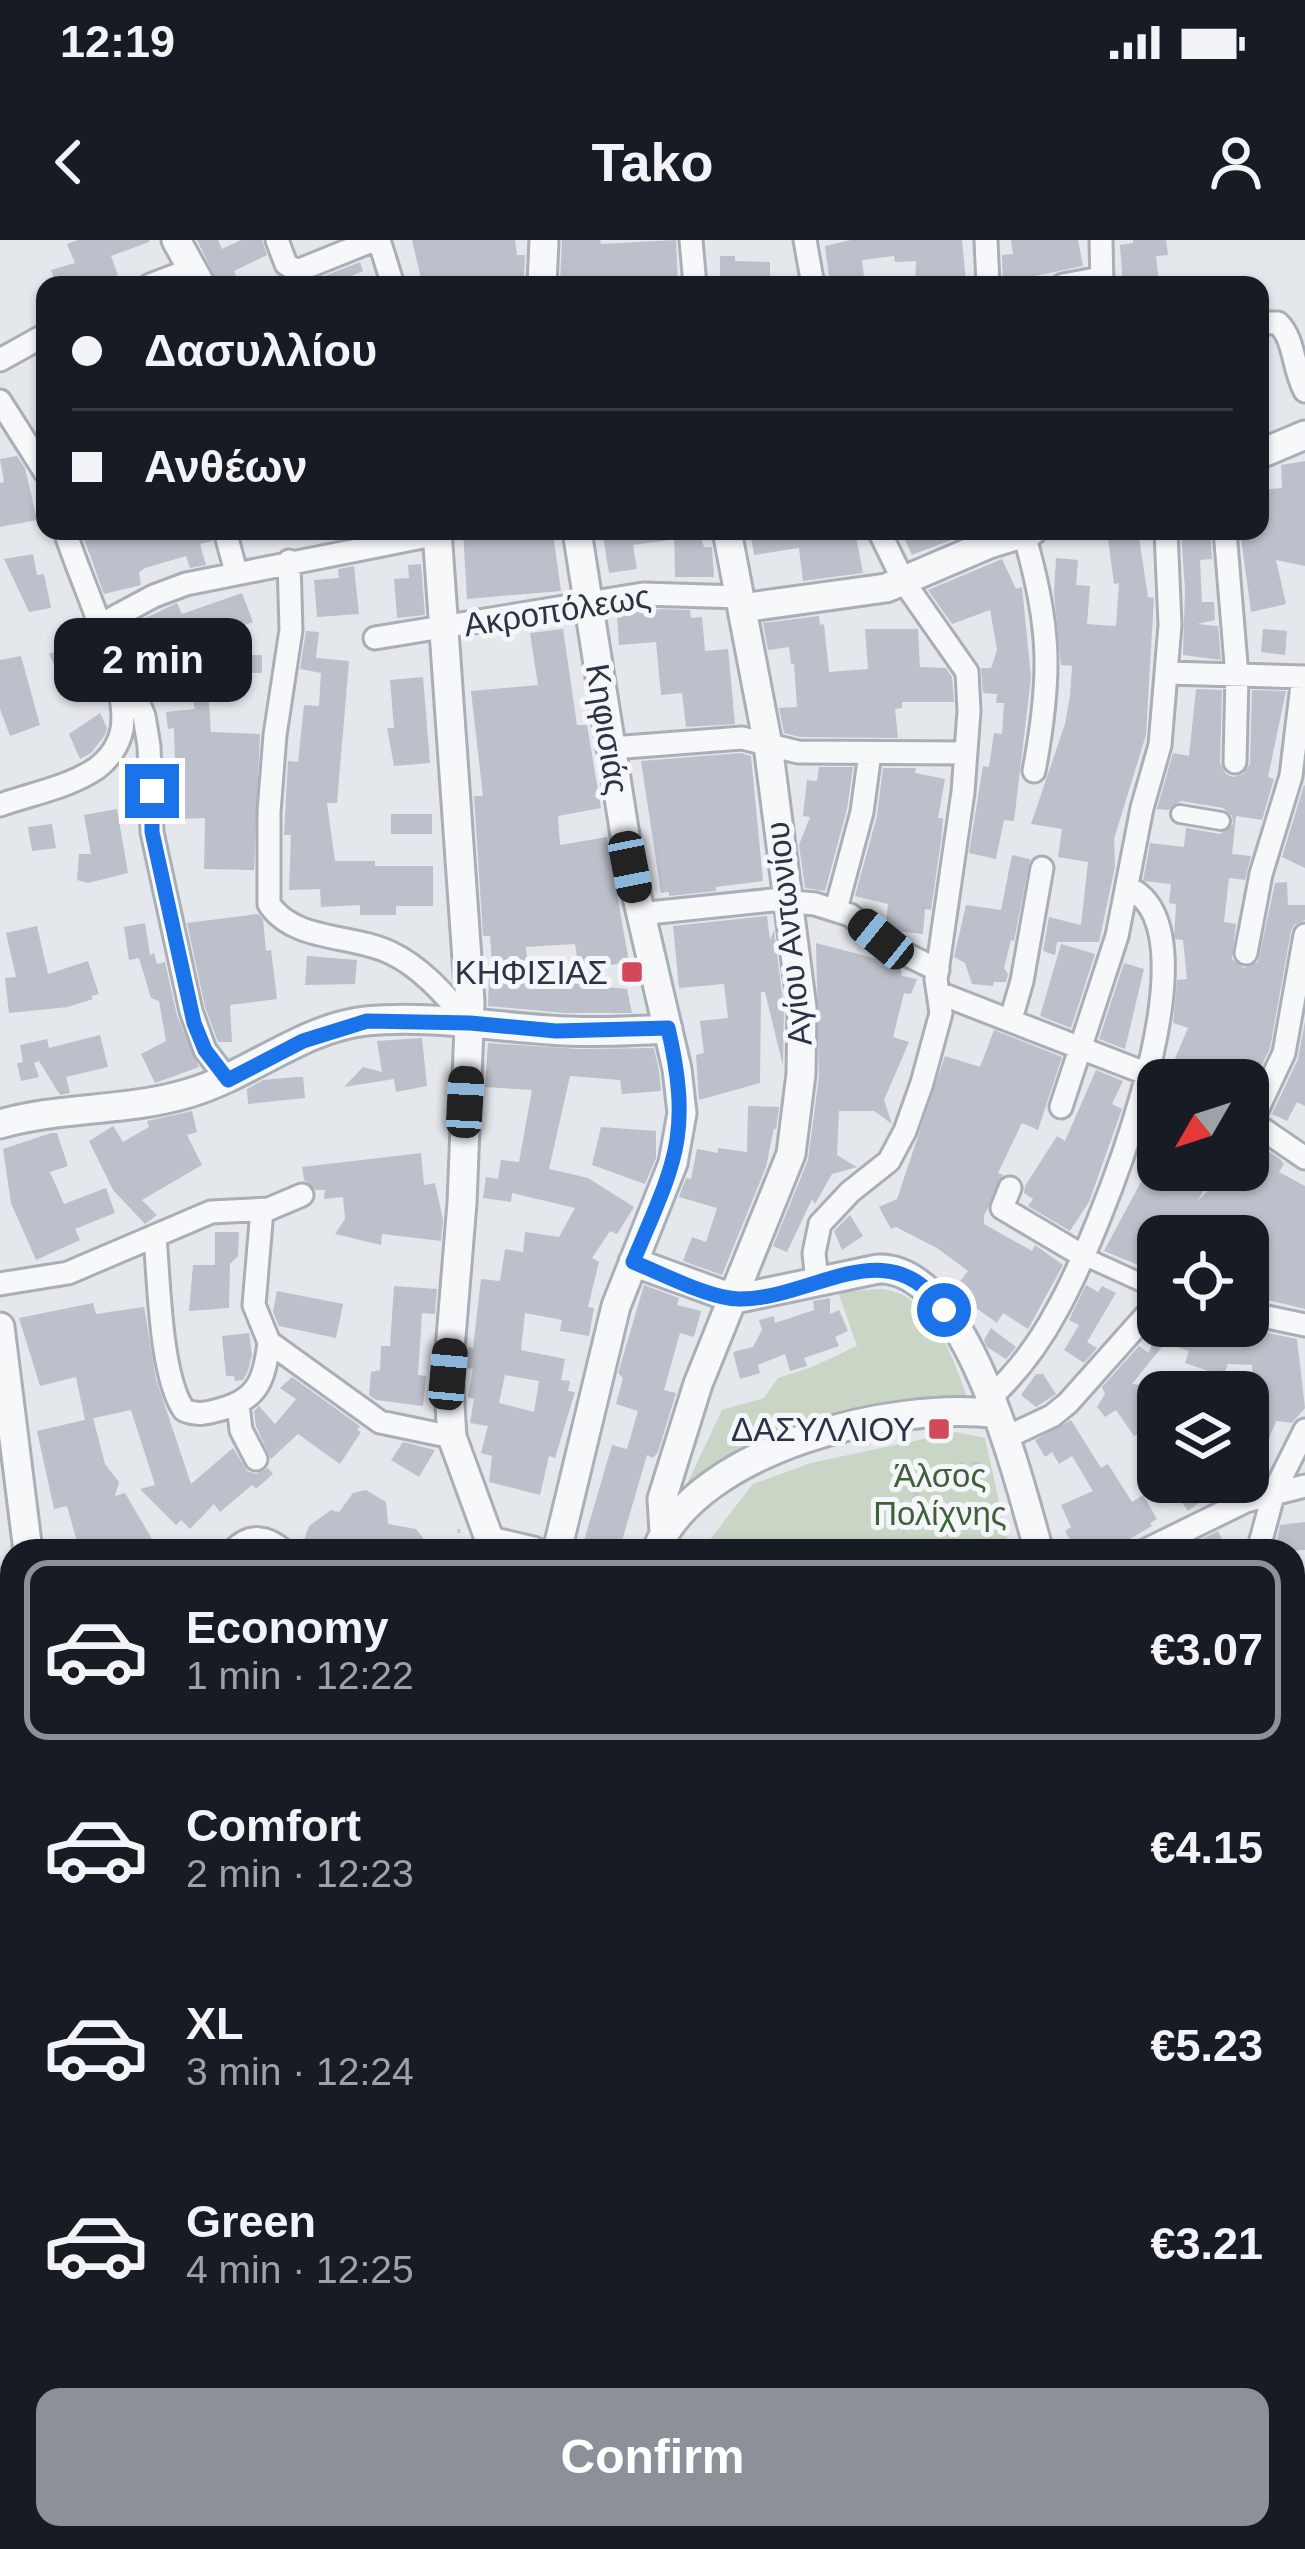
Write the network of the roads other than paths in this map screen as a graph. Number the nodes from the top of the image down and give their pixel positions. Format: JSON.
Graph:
{"nodes":[{"id":1,"x":176,"y":240,"type":"edge"},
{"id":2,"x":277,"y":240,"type":"edge"},
{"id":3,"x":376,"y":240,"type":"edge"},
{"id":4,"x":544,"y":240,"type":"edge"},
{"id":5,"x":691,"y":240,"type":"edge"},
{"id":6,"x":805,"y":240,"type":"edge"},
{"id":7,"x":986,"y":240,"type":"edge"},
{"id":8,"x":1101,"y":240,"type":"edge"},
{"id":9,"x":195,"y":276,"type":"edge"},
{"id":10,"x":390,"y":276,"type":"edge"},
{"id":11,"x":542,"y":276,"type":"edge"},
{"id":12,"x":694,"y":276,"type":"edge"},
{"id":13,"x":811,"y":276,"type":"edge"},
{"id":14,"x":988,"y":276,"type":"edge"},
{"id":15,"x":1101,"y":276,"type":"edge"},
{"id":16,"x":1269,"y":323,"type":"edge"},
{"id":17,"x":36,"y":340,"type":"edge"},
{"id":18,"x":0,"y":359,"type":"edge"},
{"id":19,"x":1305,"y":391,"type":"edge"},
{"id":20,"x":0,"y":401,"type":"edge"},
{"id":21,"x":1305,"y":435,"type":"edge"},
{"id":22,"x":1269,"y":450,"type":"edge"},
{"id":23,"x":36,"y":458,"type":"edge"},
{"id":24,"x":68,"y":540,"type":"edge"},
{"id":25,"x":227,"y":540,"type":"edge"},
{"id":26,"x":397,"y":540,"type":"edge"},
{"id":27,"x":439,"y":540,"type":"edge"},
{"id":28,"x":578,"y":540,"type":"edge"},
{"id":29,"x":729,"y":540,"type":"edge"},
{"id":30,"x":883,"y":540,"type":"edge"},
{"id":31,"x":1003,"y":540,"type":"edge"},
{"id":32,"x":1028,"y":540,"type":"edge"},
{"id":33,"x":1167,"y":540,"type":"edge"},
{"id":34,"x":1226,"y":540,"type":"edge"},
{"id":35,"x":290,"y":561,"type":"junction"},
{"id":36,"x":236,"y":572,"type":"junction"},
{"id":37,"x":904,"y":582,"type":"junction"},
{"id":38,"x":741,"y":602,"type":"junction"},
{"id":39,"x":589,"y":603,"type":"junction"},
{"id":40,"x":98,"y":626,"type":"junction"},
{"id":41,"x":445,"y":627,"type":"junction"},
{"id":42,"x":375,"y":638,"type":"dead end"},
{"id":43,"x":1168,"y":673,"type":"junction"},
{"id":44,"x":1237,"y":676,"type":"junction"},
{"id":45,"x":1304,"y":677,"type":"edge"},
{"id":46,"x":116,"y":680,"type":"junction"},
{"id":47,"x":768,"y":745,"type":"junction"},
{"id":48,"x":611,"y":748,"type":"junction"},
{"id":49,"x":870,"y":753,"type":"junction"},
{"id":50,"x":966,"y":753,"type":"junction"},
{"id":51,"x":1235,"y":762,"type":"dead end"},
{"id":52,"x":1034,"y":772,"type":"dead end"},
{"id":53,"x":0,"y":805,"type":"edge"},
{"id":54,"x":1180,"y":814,"type":"dead end"},
{"id":55,"x":1222,"y":821,"type":"dead end"},
{"id":56,"x":1042,"y":868,"type":"dead end"},
{"id":57,"x":1129,"y":887,"type":"junction"},
{"id":58,"x":788,"y":900,"type":"junction"},
{"id":59,"x":836,"y":909,"type":"junction"},
{"id":60,"x":639,"y":914,"type":"junction"},
{"id":61,"x":1305,"y":935,"type":"edge"},
{"id":62,"x":1246,"y":953,"type":"dead end"},
{"id":63,"x":938,"y":970,"type":"junction"},
{"id":64,"x":939,"y":993,"type":"junction"},
{"id":65,"x":1299,"y":1004,"type":"edge"},
{"id":66,"x":1011,"y":1019,"type":"junction"},
{"id":67,"x":470,"y":1023,"type":"junction"},
{"id":68,"x":668,"y":1028,"type":"junction"},
{"id":69,"x":1082,"y":1046,"type":"junction"},
{"id":70,"x":1157,"y":1059,"type":"edge"},
{"id":71,"x":1137,"y":1069,"type":"edge"},
{"id":72,"x":228,"y":1080,"type":"junction"},
{"id":73,"x":1269,"y":1083,"type":"edge"},
{"id":74,"x":1061,"y":1107,"type":"dead end"},
{"id":75,"x":1137,"y":1120,"type":"edge"},
{"id":76,"x":0,"y":1124,"type":"edge"},
{"id":77,"x":1269,"y":1133,"type":"edge"},
{"id":78,"x":1305,"y":1158,"type":"edge"},
{"id":79,"x":1010,"y":1189,"type":"dead end"},
{"id":80,"x":302,"y":1195,"type":"dead end"},
{"id":81,"x":262,"y":1210,"type":"junction"},
{"id":82,"x":155,"y":1237,"type":"junction"},
{"id":83,"x":1083,"y":1256,"type":"junction"},
{"id":84,"x":633,"y":1262,"type":"junction"},
{"id":85,"x":1137,"y":1280,"type":"edge"},
{"id":86,"x":817,"y":1282,"type":"junction"},
{"id":87,"x":0,"y":1284,"type":"edge"},
{"id":88,"x":735,"y":1299,"type":"junction"},
{"id":89,"x":1269,"y":1317,"type":"edge"},
{"id":90,"x":1305,"y":1325,"type":"edge"},
{"id":91,"x":1137,"y":1326,"type":"edge"},
{"id":92,"x":0,"y":1327,"type":"edge"},
{"id":93,"x":269,"y":1342,"type":"junction"},
{"id":94,"x":238,"y":1405,"type":"junction"},
{"id":95,"x":1002,"y":1429,"type":"junction"},
{"id":96,"x":1305,"y":1430,"type":"edge"},
{"id":97,"x":452,"y":1437,"type":"junction"},
{"id":98,"x":256,"y":1459,"type":"dead end"},
{"id":99,"x":1305,"y":1486,"type":"edge"},
{"id":100,"x":1274,"y":1492,"type":"junction"},
{"id":101,"x":26,"y":1539,"type":"edge"},
{"id":102,"x":489,"y":1539,"type":"edge"},
{"id":103,"x":559,"y":1539,"type":"edge"},
{"id":104,"x":660,"y":1539,"type":"edge"},
{"id":105,"x":661,"y":1539,"type":"edge"},
{"id":106,"x":1035,"y":1539,"type":"edge"},
{"id":107,"x":1166,"y":1539,"type":"edge"},
{"id":108,"x":1261,"y":1539,"type":"edge"}],
"edges":[{"from":1,"to":9,"type":"street"},
{"from":2,"to":3,"type":"street"},
{"from":3,"to":10,"type":"street"},
{"from":4,"to":11,"type":"street"},
{"from":5,"to":12,"type":"street"},
{"from":6,"to":13,"type":"street"},
{"from":7,"to":14,"type":"street"},
{"from":8,"to":15,"type":"street"},
{"from":16,"to":19,"type":"street"},
{"from":17,"to":18,"type":"street"},
{"from":20,"to":23,"type":"street"},
{"from":21,"to":22,"type":"street"},
{"from":24,"to":40,"type":"street"},
{"from":25,"to":36,"type":"street"},
{"from":26,"to":35,"type":"street"},
{"from":27,"to":41,"type":"street"},
{"from":28,"to":39,"type":"street","name":"Κηφισιάς"},
{"from":29,"to":38,"type":"street","name":"Αγίου Αντωνίου"},
{"from":30,"to":37,"type":"street"},
{"from":31,"to":37,"type":"street","name":"Ακροπόλεως"},
{"from":32,"to":52,"type":"street"},
{"from":33,"to":43,"type":"street"},
{"from":34,"to":44,"type":"street"},
{"from":35,"to":36,"type":"street"},
{"from":35,"to":67,"type":"street"},
{"from":36,"to":40,"type":"street"},
{"from":37,"to":38,"type":"street","name":"Ακροπόλεως"},
{"from":37,"to":50,"type":"street"},
{"from":38,"to":39,"type":"street","name":"Ακροπόλεως"},
{"from":38,"to":47,"type":"street","name":"Αγίου Αντωνίου"},
{"from":39,"to":41,"type":"street","name":"Ακροπόλεως"},
{"from":39,"to":48,"type":"street","name":"Κηφισιάς"},
{"from":40,"to":46,"type":"street"},
{"from":41,"to":42,"type":"street","name":"Ακροπόλεως"},
{"from":41,"to":67,"type":"street"},
{"from":43,"to":44,"type":"street"},
{"from":43,"to":57,"type":"street"},
{"from":44,"to":45,"type":"street"},
{"from":44,"to":51,"type":"street"},
{"from":45,"to":62,"type":"street"},
{"from":46,"to":53,"type":"street"},
{"from":46,"to":72,"type":"street"},
{"from":47,"to":48,"type":"street"},
{"from":47,"to":49,"type":"street"},
{"from":47,"to":58,"type":"street","name":"Αγίου Αντωνίου"},
{"from":48,"to":60,"type":"street","name":"Κηφισιάς"},
{"from":49,"to":50,"type":"street"},
{"from":49,"to":59,"type":"street"},
{"from":50,"to":63,"type":"street"},
{"from":54,"to":55,"type":"street"},
{"from":56,"to":66,"type":"street"},
{"from":57,"to":69,"type":"street"},
{"from":57,"to":70,"type":"street"},
{"from":58,"to":59,"type":"street"},
{"from":58,"to":60,"type":"street"},
{"from":58,"to":88,"type":"street","name":"Αγίου Αντωνίου"},
{"from":59,"to":63,"type":"street"},
{"from":60,"to":68,"type":"street","name":"Κηφισιάς"},
{"from":61,"to":65,"type":"street"},
{"from":63,"to":64,"type":"street"},
{"from":64,"to":66,"type":"street"},
{"from":64,"to":86,"type":"street"},
{"from":65,"to":73,"type":"street"},
{"from":66,"to":69,"type":"street"},
{"from":67,"to":68,"type":"street"},
{"from":67,"to":72,"type":"street"},
{"from":67,"to":97,"type":"street"},
{"from":68,"to":84,"type":"street","name":"Κηφισιάς"},
{"from":69,"to":71,"type":"street"},
{"from":69,"to":74,"type":"street"},
{"from":72,"to":76,"type":"street"},
{"from":75,"to":83,"type":"street"},
{"from":77,"to":78,"type":"street"},
{"from":79,"to":83,"type":"street"},
{"from":80,"to":81,"type":"street"},
{"from":81,"to":82,"type":"street"},
{"from":81,"to":93,"type":"street"},
{"from":82,"to":87,"type":"street"},
{"from":82,"to":94,"type":"street"},
{"from":83,"to":85,"type":"street"},
{"from":83,"to":95,"type":"street"},
{"from":84,"to":88,"type":"street"},
{"from":84,"to":103,"type":"street","name":"Κηφισιάς"},
{"from":86,"to":88,"type":"street"},
{"from":86,"to":95,"type":"street"},
{"from":88,"to":104,"type":"street","name":"Αγίου Αντωνίου"},
{"from":89,"to":90,"type":"street"},
{"from":91,"to":95,"type":"street"},
{"from":92,"to":101,"type":"street"},
{"from":93,"to":94,"type":"street"},
{"from":93,"to":97,"type":"street"},
{"from":94,"to":98,"type":"street"},
{"from":95,"to":105,"type":"street"},
{"from":95,"to":106,"type":"street"},
{"from":96,"to":100,"type":"street"},
{"from":97,"to":102,"type":"street"},
{"from":99,"to":100,"type":"street"},
{"from":100,"to":107,"type":"street"},
{"from":100,"to":108,"type":"street"}]}
